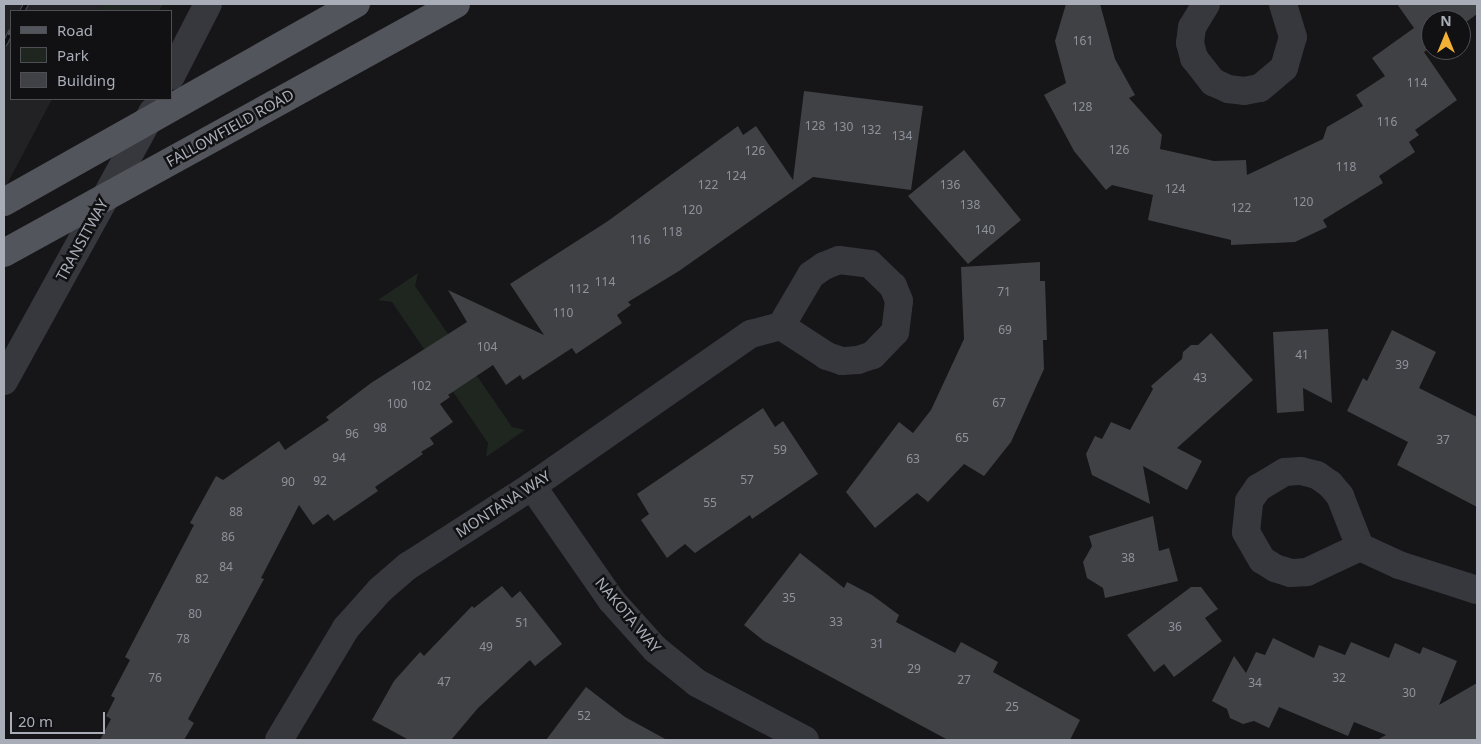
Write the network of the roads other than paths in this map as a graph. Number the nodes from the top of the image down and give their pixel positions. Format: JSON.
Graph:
{"nodes":[{"id":1,"x":208,"y":4,"type":"edge"},
{"id":2,"x":356,"y":4,"type":"edge"},
{"id":3,"x":456,"y":4,"type":"edge"},
{"id":4,"x":1206,"y":4,"type":"edge"},
{"id":5,"x":1283,"y":4,"type":"edge"},
{"id":6,"x":172,"y":74,"type":"edge"},
{"id":7,"x":154,"y":110,"type":"edge"},
{"id":8,"x":107,"y":196,"type":"junction"},
{"id":9,"x":4,"y":202,"type":"edge"},
{"id":10,"x":4,"y":253,"type":"edge"},
{"id":11,"x":781,"y":326,"type":"dead end"},
{"id":12,"x":4,"y":381,"type":"edge"},
{"id":13,"x":532,"y":486,"type":"junction"},
{"id":14,"x":1360,"y":547,"type":"dead end"},
{"id":15,"x":1477,"y":590,"type":"edge"},
{"id":16,"x":280,"y":740,"type":"edge"},
{"id":17,"x":805,"y":740,"type":"edge"}],
"edges":[{"from":1,"to":6,"type":"street"},
{"from":2,"to":7,"type":"main road"},
{"from":3,"to":8,"type":"main road","name":"FALLOWFIELD ROAD"},
{"from":4,"to":5,"type":"street"},
{"from":7,"to":8,"type":"street","name":"TRANSITWAY"},
{"from":7,"to":9,"type":"main road"},
{"from":8,"to":10,"type":"main road","name":"FALLOWFIELD ROAD"},
{"from":8,"to":12,"type":"street","name":"TRANSITWAY"},
{"from":11,"to":13,"type":"street","name":"MONTANA WAY"},
{"from":13,"to":16,"type":"street","name":"MONTANA WAY"},
{"from":13,"to":17,"type":"street","name":"NAKOTA WAY"},
{"from":14,"to":15,"type":"street"}]}
